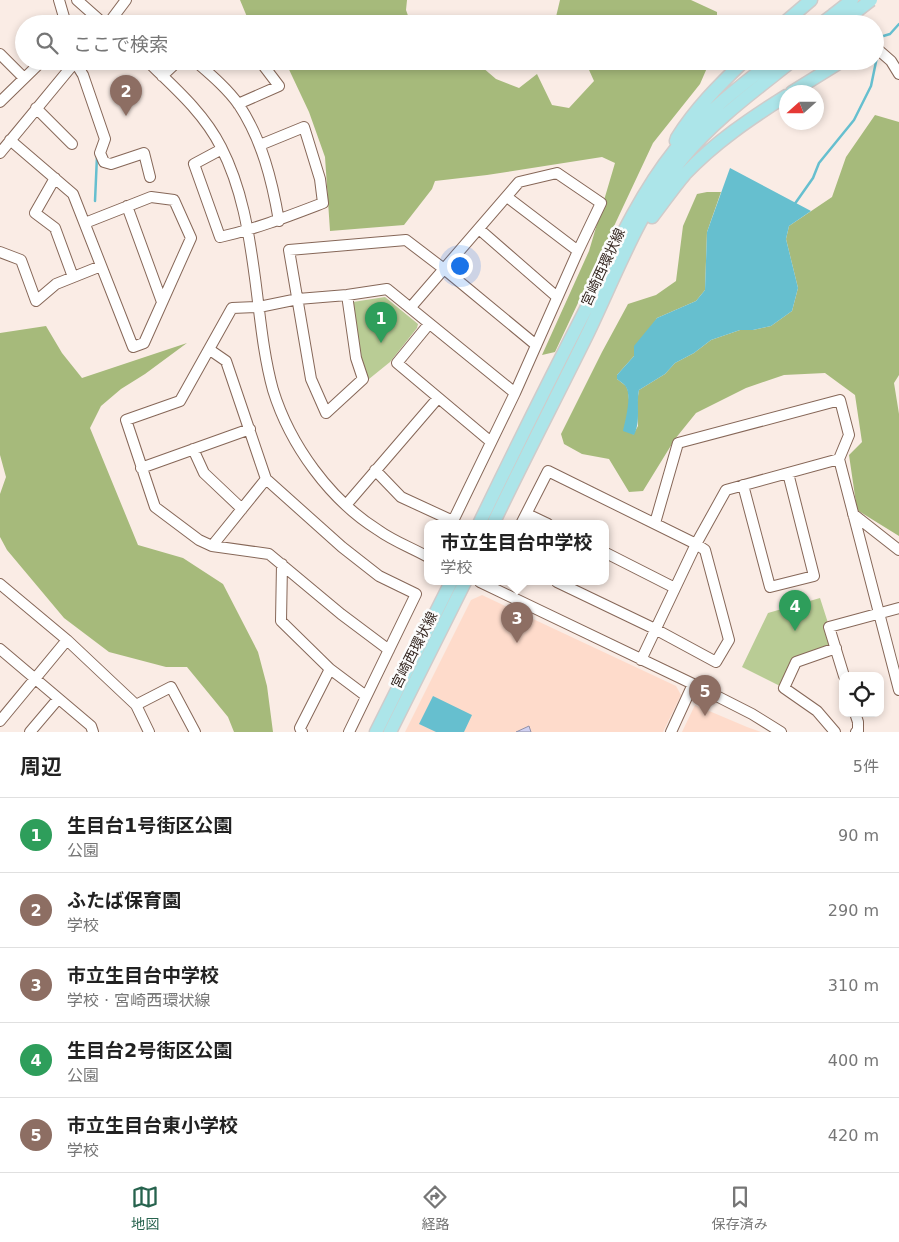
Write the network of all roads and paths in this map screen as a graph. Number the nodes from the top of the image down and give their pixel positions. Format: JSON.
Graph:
{"nodes":[{"id":1,"x":59,"y":0,"type":"edge"},
{"id":2,"x":77,"y":0,"type":"edge"},
{"id":3,"x":126,"y":0,"type":"edge"},
{"id":4,"x":811,"y":0,"type":"edge"},
{"id":5,"x":843,"y":0,"type":"edge"},
{"id":6,"x":852,"y":0,"type":"edge"},
{"id":7,"x":871,"y":0,"type":"edge"},
{"id":8,"x":63,"y":15,"type":"edge"},
{"id":9,"x":95,"y":15,"type":"edge"},
{"id":10,"x":114,"y":15,"type":"edge"},
{"id":11,"x":794,"y":15,"type":"edge"},
{"id":12,"x":839,"y":15,"type":"edge"},
{"id":13,"x":843,"y":15,"type":"edge"},
{"id":14,"x":851,"y":15,"type":"edge"},
{"id":15,"x":0,"y":54,"type":"edge"},
{"id":16,"x":884,"y":55,"type":"edge"},
{"id":17,"x":15,"y":69,"type":"edge"},
{"id":18,"x":16,"y":70,"type":"edge"},
{"id":19,"x":32,"y":70,"type":"edge"},
{"id":20,"x":68,"y":70,"type":"edge"},
{"id":21,"x":80,"y":70,"type":"edge"},
{"id":22,"x":156,"y":70,"type":"edge"},
{"id":23,"x":168,"y":70,"type":"edge"},
{"id":24,"x":205,"y":70,"type":"edge"},
{"id":25,"x":267,"y":70,"type":"edge"},
{"id":26,"x":735,"y":70,"type":"edge"},
{"id":27,"x":762,"y":70,"type":"edge"},
{"id":28,"x":780,"y":70,"type":"edge"},
{"id":29,"x":827,"y":70,"type":"edge"},
{"id":30,"x":899,"y":74,"type":"edge"},
{"id":31,"x":162,"y":76,"type":"junction"},
{"id":32,"x":24,"y":78,"type":"junction"},
{"id":33,"x":803,"y":85,"type":"edge"},
{"id":34,"x":0,"y":101,"type":"edge"},
{"id":35,"x":779,"y":101,"type":"edge"},
{"id":36,"x":238,"y":104,"type":"junction"},
{"id":37,"x":36,"y":108,"type":"junction"},
{"id":38,"x":10,"y":140,"type":"junction"},
{"id":39,"x":72,"y":144,"type":"dead end"},
{"id":40,"x":260,"y":145,"type":"junction"},
{"id":41,"x":222,"y":149,"type":"junction"},
{"id":42,"x":676,"y":149,"type":"junction"},
{"id":43,"x":0,"y":153,"type":"edge"},
{"id":44,"x":150,"y":177,"type":"dead end"},
{"id":45,"x":55,"y":178,"type":"junction"},
{"id":46,"x":507,"y":196,"type":"junction"},
{"id":47,"x":127,"y":206,"type":"junction"},
{"id":48,"x":279,"y":221,"type":"junction"},
{"id":49,"x":85,"y":223,"type":"junction"},
{"id":50,"x":479,"y":229,"type":"junction"},
{"id":51,"x":248,"y":230,"type":"junction"},
{"id":52,"x":578,"y":251,"type":"junction"},
{"id":53,"x":0,"y":252,"type":"edge"},
{"id":54,"x":101,"y":266,"type":"junction"},
{"id":55,"x":444,"y":269,"type":"junction"},
{"id":56,"x":73,"y":277,"type":"junction"},
{"id":57,"x":347,"y":295,"type":"junction"},
{"id":58,"x":557,"y":297,"type":"junction"},
{"id":59,"x":298,"y":299,"type":"junction"},
{"id":60,"x":162,"y":302,"type":"junction"},
{"id":61,"x":259,"y":307,"type":"junction"},
{"id":62,"x":411,"y":307,"type":"junction"},
{"id":63,"x":430,"y":324,"type":"junction"},
{"id":64,"x":587,"y":335,"type":"junction"},
{"id":65,"x":536,"y":345,"type":"junction"},
{"id":66,"x":210,"y":350,"type":"junction"},
{"id":67,"x":515,"y":393,"type":"junction"},
{"id":68,"x":438,"y":398,"type":"junction"},
{"id":69,"x":250,"y":429,"type":"junction"},
{"id":70,"x":491,"y":442,"type":"junction"},
{"id":71,"x":193,"y":449,"type":"junction"},
{"id":72,"x":839,"y":459,"type":"junction"},
{"id":73,"x":142,"y":468,"type":"junction"},
{"id":74,"x":375,"y":470,"type":"junction"},
{"id":75,"x":788,"y":473,"type":"junction"},
{"id":76,"x":266,"y":479,"type":"junction"},
{"id":77,"x":743,"y":485,"type":"junction"},
{"id":78,"x":346,"y":505,"type":"junction"},
{"id":79,"x":242,"y":509,"type":"junction"},
{"id":80,"x":527,"y":514,"type":"junction"},
{"id":81,"x":853,"y":514,"type":"junction"},
{"id":82,"x":451,"y":520,"type":"edge"},
{"id":83,"x":453,"y":520,"type":"edge"},
{"id":84,"x":481,"y":520,"type":"edge"},
{"id":85,"x":495,"y":520,"type":"edge"},
{"id":86,"x":523,"y":520,"type":"edge"},
{"id":87,"x":540,"y":520,"type":"edge"},
{"id":88,"x":655,"y":523,"type":"junction"},
{"id":89,"x":696,"y":544,"type":"junction"},
{"id":90,"x":212,"y":546,"type":"junction"},
{"id":91,"x":899,"y":550,"type":"edge"},
{"id":92,"x":424,"y":554,"type":"edge"},
{"id":93,"x":609,"y":555,"type":"edge"},
{"id":94,"x":282,"y":564,"type":"junction"},
{"id":95,"x":0,"y":584,"type":"edge"},
{"id":96,"x":450,"y":585,"type":"edge"},
{"id":97,"x":464,"y":585,"type":"edge"},
{"id":98,"x":486,"y":585,"type":"edge"},
{"id":99,"x":562,"y":585,"type":"edge"},
{"id":100,"x":675,"y":588,"type":"junction"},
{"id":101,"x":899,"y":608,"type":"edge"},
{"id":102,"x":879,"y":614,"type":"junction"},
{"id":103,"x":656,"y":629,"type":"junction"},
{"id":104,"x":67,"y":640,"type":"junction"},
{"id":105,"x":836,"y":648,"type":"junction"},
{"id":106,"x":0,"y":649,"type":"edge"},
{"id":107,"x":388,"y":650,"type":"junction"},
{"id":108,"x":641,"y":660,"type":"junction"},
{"id":109,"x":330,"y":668,"type":"junction"},
{"id":110,"x":843,"y":672,"type":"edge"},
{"id":111,"x":35,"y":678,"type":"junction"},
{"id":112,"x":693,"y":684,"type":"junction"},
{"id":113,"x":899,"y":690,"type":"edge"},
{"id":114,"x":366,"y":696,"type":"junction"},
{"id":115,"x":58,"y":699,"type":"junction"},
{"id":116,"x":136,"y":705,"type":"junction"},
{"id":117,"x":856,"y":717,"type":"edge"},
{"id":118,"x":0,"y":721,"type":"edge"},
{"id":119,"x":30,"y":732,"type":"edge"},
{"id":120,"x":94,"y":732,"type":"edge"},
{"id":121,"x":149,"y":732,"type":"edge"},
{"id":122,"x":195,"y":732,"type":"edge"},
{"id":123,"x":302,"y":732,"type":"edge"},
{"id":124,"x":348,"y":732,"type":"edge"},
{"id":125,"x":376,"y":732,"type":"edge"},
{"id":126,"x":390,"y":732,"type":"edge"},
{"id":127,"x":672,"y":732,"type":"edge"},
{"id":128,"x":781,"y":732,"type":"edge"},
{"id":129,"x":835,"y":732,"type":"edge"},
{"id":130,"x":856,"y":732,"type":"edge"}],
"edges":[{"from":1,"to":8,"type":"street"},
{"from":2,"to":9,"type":"street"},
{"from":3,"to":10,"type":"street"},
{"from":4,"to":11,"type":"main road"},
{"from":5,"to":14,"type":"street"},
{"from":6,"to":12,"type":"main road","bridge":true},
{"from":7,"to":13,"type":"main road","bridge":true},
{"from":15,"to":17,"type":"street"},
{"from":16,"to":30,"type":"street"},
{"from":18,"to":32,"type":"street"},
{"from":19,"to":32,"type":"street"},
{"from":20,"to":37,"type":"street"},
{"from":21,"to":44,"type":"street"},
{"from":22,"to":31,"type":"street"},
{"from":23,"to":31,"type":"street"},
{"from":24,"to":36,"type":"street"},
{"from":25,"to":36,"type":"street"},
{"from":26,"to":42,"type":"main road"},
{"from":27,"to":42,"type":"main road","name":"宮崎西環状線"},
{"from":28,"to":64,"type":"main road","name":"宮崎西環状線"},
{"from":29,"to":33,"type":"main road"},
{"from":31,"to":41,"type":"street"},
{"from":32,"to":34,"type":"street"},
{"from":35,"to":64,"type":"main road"},
{"from":36,"to":40,"type":"street"},
{"from":37,"to":38,"type":"street"},
{"from":37,"to":39,"type":"street"},
{"from":38,"to":43,"type":"street"},
{"from":38,"to":45,"type":"street"},
{"from":40,"to":48,"type":"street"},
{"from":40,"to":48,"type":"street"},
{"from":41,"to":51,"type":"street"},
{"from":41,"to":51,"type":"street"},
{"from":42,"to":84,"type":"main road","name":"宮崎西環状線"},
{"from":45,"to":49,"type":"street"},
{"from":45,"to":56,"type":"street"},
{"from":46,"to":50,"type":"street"},
{"from":46,"to":52,"type":"street"},
{"from":46,"to":52,"type":"street"},
{"from":47,"to":49,"type":"street"},
{"from":47,"to":60,"type":"street"},
{"from":47,"to":60,"type":"street"},
{"from":48,"to":51,"type":"street"},
{"from":49,"to":54,"type":"street"},
{"from":50,"to":55,"type":"street"},
{"from":50,"to":58,"type":"street"},
{"from":51,"to":61,"type":"street"},
{"from":52,"to":58,"type":"street"},
{"from":53,"to":56,"type":"street"},
{"from":54,"to":56,"type":"street"},
{"from":54,"to":60,"type":"street"},
{"from":55,"to":59,"type":"street"},
{"from":55,"to":62,"type":"street"},
{"from":55,"to":65,"type":"street"},
{"from":57,"to":59,"type":"street"},
{"from":57,"to":59,"type":"street"},
{"from":57,"to":62,"type":"street"},
{"from":58,"to":65,"type":"street"},
{"from":59,"to":61,"type":"street"},
{"from":61,"to":66,"type":"street"},
{"from":61,"to":78,"type":"street"},
{"from":62,"to":63,"type":"street"},
{"from":63,"to":67,"type":"street"},
{"from":63,"to":68,"type":"street"},
{"from":64,"to":85,"type":"main road","name":"宮崎西環状線"},
{"from":65,"to":67,"type":"street"},
{"from":66,"to":69,"type":"street"},
{"from":66,"to":73,"type":"street"},
{"from":67,"to":70,"type":"street"},
{"from":68,"to":70,"type":"street"},
{"from":68,"to":74,"type":"street"},
{"from":69,"to":71,"type":"street"},
{"from":69,"to":76,"type":"street"},
{"from":70,"to":83,"type":"street"},
{"from":71,"to":73,"type":"street"},
{"from":71,"to":79,"type":"street"},
{"from":72,"to":75,"type":"street"},
{"from":72,"to":81,"type":"street"},
{"from":72,"to":88,"type":"street"},
{"from":73,"to":90,"type":"street"},
{"from":74,"to":78,"type":"street"},
{"from":74,"to":82,"type":"street"},
{"from":75,"to":77,"type":"street"},
{"from":75,"to":77,"type":"street"},
{"from":76,"to":79,"type":"street"},
{"from":76,"to":107,"type":"street"},
{"from":77,"to":89,"type":"street"},
{"from":78,"to":92,"type":"street"},
{"from":79,"to":90,"type":"street"},
{"from":80,"to":86,"type":"street"},
{"from":80,"to":87,"type":"street"},
{"from":80,"to":88,"type":"street"},
{"from":81,"to":91,"type":"street"},
{"from":81,"to":102,"type":"street"},
{"from":88,"to":89,"type":"street"},
{"from":89,"to":100,"type":"street"},
{"from":89,"to":103,"type":"street"},
{"from":90,"to":94,"type":"street"},
{"from":93,"to":100,"type":"street"},
{"from":94,"to":107,"type":"street"},
{"from":94,"to":109,"type":"street"},
{"from":95,"to":104,"type":"street"},
{"from":96,"to":125,"type":"main road","name":"宮崎西環状線"},
{"from":97,"to":126,"type":"main road","name":"宮崎西環状線"},
{"from":98,"to":108,"type":"street"},
{"from":99,"to":103,"type":"street"},
{"from":100,"to":103,"type":"street"},
{"from":101,"to":102,"type":"street"},
{"from":102,"to":105,"type":"street"},
{"from":102,"to":113,"type":"street"},
{"from":103,"to":108,"type":"street"},
{"from":104,"to":111,"type":"street"},
{"from":104,"to":116,"type":"street"},
{"from":105,"to":110,"type":"street"},
{"from":105,"to":129,"type":"street"},
{"from":106,"to":111,"type":"street"},
{"from":107,"to":114,"type":"street"},
{"from":108,"to":112,"type":"street"},
{"from":109,"to":114,"type":"street"},
{"from":109,"to":123,"type":"street"},
{"from":111,"to":115,"type":"street"},
{"from":111,"to":118,"type":"street"},
{"from":112,"to":127,"type":"street"},
{"from":112,"to":128,"type":"street"},
{"from":114,"to":124,"type":"street"},
{"from":115,"to":119,"type":"street"},
{"from":115,"to":120,"type":"street"},
{"from":116,"to":121,"type":"street"},
{"from":116,"to":122,"type":"street"},
{"from":117,"to":130,"type":"street"}]}
